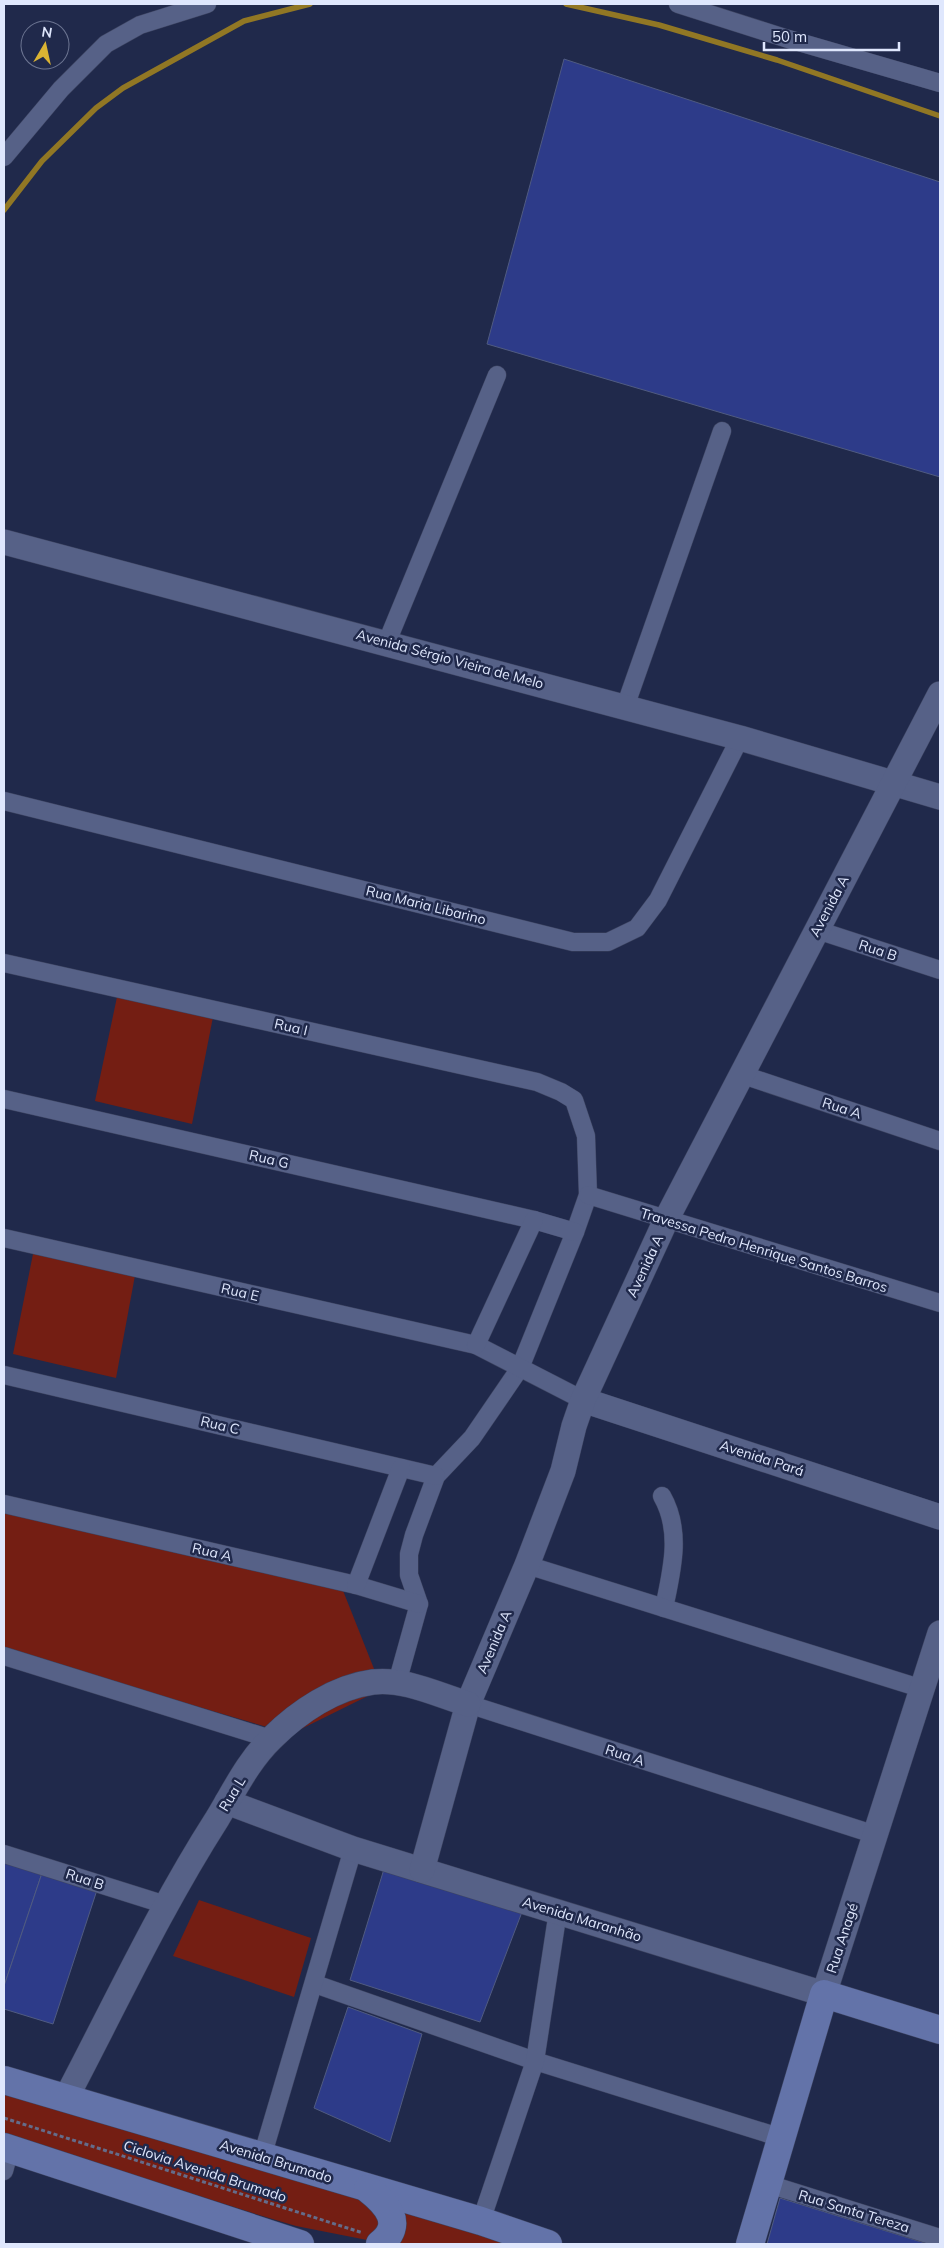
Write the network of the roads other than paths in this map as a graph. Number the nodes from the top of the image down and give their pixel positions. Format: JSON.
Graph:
{"nodes":[{"id":1,"x":207,"y":4,"type":"edge"},
{"id":2,"x":678,"y":4,"type":"edge"},
{"id":3,"x":940,"y":82,"type":"edge"},
{"id":4,"x":4,"y":157,"type":"edge"},
{"id":5,"x":497,"y":375,"type":"dead end"},
{"id":6,"x":722,"y":432,"type":"dead end"},
{"id":7,"x":4,"y":542,"type":"edge"},
{"id":8,"x":387,"y":642,"type":"junction"},
{"id":9,"x":940,"y":694,"type":"edge"},
{"id":10,"x":625,"y":707,"type":"junction"},
{"id":11,"x":740,"y":738,"type":"junction"},
{"id":12,"x":894,"y":782,"type":"junction"},
{"id":13,"x":940,"y":797,"type":"edge"},
{"id":14,"x":4,"y":800,"type":"edge"},
{"id":15,"x":817,"y":930,"type":"junction"},
{"id":16,"x":4,"y":963,"type":"edge"},
{"id":17,"x":940,"y":970,"type":"edge"},
{"id":18,"x":743,"y":1075,"type":"junction"},
{"id":19,"x":4,"y":1099,"type":"edge"},
{"id":20,"x":940,"y":1141,"type":"edge"},
{"id":21,"x":588,"y":1195,"type":"junction"},
{"id":22,"x":534,"y":1220,"type":"junction"},
{"id":23,"x":666,"y":1220,"type":"junction"},
{"id":24,"x":575,"y":1232,"type":"junction"},
{"id":25,"x":4,"y":1238,"type":"edge"},
{"id":26,"x":940,"y":1304,"type":"edge"},
{"id":27,"x":476,"y":1346,"type":"junction"},
{"id":28,"x":520,"y":1368,"type":"junction"},
{"id":29,"x":4,"y":1375,"type":"edge"},
{"id":30,"x":583,"y":1400,"type":"junction"},
{"id":31,"x":401,"y":1468,"type":"junction"},
{"id":32,"x":436,"y":1476,"type":"junction"},
{"id":33,"x":662,"y":1496,"type":"dead end"},
{"id":34,"x":4,"y":1504,"type":"edge"},
{"id":35,"x":940,"y":1517,"type":"edge"},
{"id":36,"x":527,"y":1565,"type":"junction"},
{"id":37,"x":356,"y":1585,"type":"junction"},
{"id":38,"x":418,"y":1604,"type":"junction"},
{"id":39,"x":664,"y":1608,"type":"junction"},
{"id":40,"x":940,"y":1633,"type":"edge"},
{"id":41,"x":4,"y":1656,"type":"edge"},
{"id":42,"x":397,"y":1683,"type":"junction"},
{"id":43,"x":923,"y":1688,"type":"junction"},
{"id":44,"x":468,"y":1704,"type":"junction"},
{"id":45,"x":271,"y":1739,"type":"junction"},
{"id":46,"x":227,"y":1802,"type":"junction"},
{"id":47,"x":876,"y":1835,"type":"junction"},
{"id":48,"x":354,"y":1849,"type":"junction"},
{"id":49,"x":4,"y":1854,"type":"edge"},
{"id":50,"x":422,"y":1870,"type":"junction"},
{"id":51,"x":166,"y":1905,"type":"junction"},
{"id":52,"x":558,"y":1911,"type":"junction"},
{"id":53,"x":315,"y":1984,"type":"junction"},
{"id":54,"x":824,"y":1994,"type":"junction"},
{"id":55,"x":940,"y":2030,"type":"edge"},
{"id":56,"x":534,"y":2061,"type":"junction"},
{"id":57,"x":4,"y":2080,"type":"edge"},
{"id":58,"x":66,"y":2098,"type":"junction"},
{"id":59,"x":782,"y":2138,"type":"junction"},
{"id":60,"x":6,"y":2156,"type":"edge"},
{"id":61,"x":262,"y":2157,"type":"junction"},
{"id":62,"x":768,"y":2184,"type":"junction"},
{"id":63,"x":367,"y":2189,"type":"junction"},
{"id":64,"x":480,"y":2221,"type":"junction"},
{"id":65,"x":940,"y":2238,"type":"edge"},
{"id":66,"x":524,"y":2239,"type":"edge"},
{"id":67,"x":382,"y":2242,"type":"edge"},
{"id":68,"x":749,"y":2243,"type":"edge"},
{"id":69,"x":300,"y":2244,"type":"edge"},
{"id":70,"x":548,"y":2244,"type":"edge"}],
"edges":[{"from":1,"to":4,"type":"street"},
{"from":2,"to":3,"type":"street"},
{"from":5,"to":8,"type":"street"},
{"from":6,"to":10,"type":"street"},
{"from":7,"to":8,"type":"street","name":"Avenida Sérgio Vieira de Melo"},
{"from":8,"to":10,"type":"street","name":"Avenida Sérgio Vieira de Melo"},
{"from":9,"to":12,"type":"street","name":"Avenida A"},
{"from":10,"to":11,"type":"street","name":"Avenida Sérgio Vieira de Melo"},
{"from":11,"to":12,"type":"street","name":"Avenida Sérgio Vieira de Melo"},
{"from":11,"to":14,"type":"street","name":"Rua Maria Libarino"},
{"from":12,"to":13,"type":"street"},
{"from":12,"to":15,"type":"street","name":"Avenida A"},
{"from":15,"to":17,"type":"street","name":"Rua B"},
{"from":15,"to":18,"type":"street","name":"Avenida A"},
{"from":16,"to":21,"type":"street","name":"Rua I"},
{"from":18,"to":20,"type":"street","name":"Rua A"},
{"from":18,"to":23,"type":"street","name":"Avenida A"},
{"from":19,"to":22,"type":"street","name":"Rua G"},
{"from":21,"to":23,"type":"street","name":"Travessa Pedro Henrique Santos Barros"},
{"from":21,"to":24,"type":"street"},
{"from":22,"to":24,"type":"street","name":"Rua G"},
{"from":22,"to":27,"type":"street"},
{"from":23,"to":26,"type":"street","name":"Travessa Pedro Henrique Santos Barros"},
{"from":23,"to":30,"type":"street","name":"Avenida A"},
{"from":24,"to":28,"type":"street"},
{"from":25,"to":27,"type":"street","name":"Rua E"},
{"from":27,"to":28,"type":"street","name":"Rua E"},
{"from":28,"to":30,"type":"street","name":"Rua E"},
{"from":28,"to":32,"type":"street"},
{"from":29,"to":31,"type":"street","name":"Rua C"},
{"from":30,"to":35,"type":"street","name":"Avenida Pará"},
{"from":30,"to":36,"type":"street","name":"Avenida A"},
{"from":31,"to":32,"type":"street","name":"Rua C"},
{"from":31,"to":37,"type":"street"},
{"from":32,"to":38,"type":"street"},
{"from":33,"to":39,"type":"street"},
{"from":34,"to":37,"type":"street","name":"Rua A"},
{"from":36,"to":39,"type":"street"},
{"from":36,"to":44,"type":"street","name":"Avenida A"},
{"from":37,"to":38,"type":"street","name":"Rua A"},
{"from":38,"to":42,"type":"street"},
{"from":39,"to":43,"type":"street"},
{"from":40,"to":43,"type":"street","name":"Rua Anagé"},
{"from":41,"to":45,"type":"street"},
{"from":42,"to":44,"type":"street","name":"Rua A"},
{"from":42,"to":45,"type":"street","name":"Rua A"},
{"from":43,"to":47,"type":"street","name":"Rua Anagé"},
{"from":44,"to":47,"type":"street","name":"Rua A"},
{"from":44,"to":50,"type":"street","name":"Avenida A"},
{"from":45,"to":46,"type":"street","name":"Rua L"},
{"from":46,"to":48,"type":"street","name":"Avenida Maranhão"},
{"from":46,"to":51,"type":"street","name":"Rua L"},
{"from":47,"to":54,"type":"street","name":"Rua Anagé"},
{"from":48,"to":50,"type":"street","name":"Avenida Maranhão"},
{"from":48,"to":53,"type":"street"},
{"from":49,"to":51,"type":"street","name":"Rua B"},
{"from":50,"to":52,"type":"street","name":"Avenida Maranhão"},
{"from":51,"to":58,"type":"street","name":"Rua L"},
{"from":52,"to":54,"type":"street","name":"Avenida Maranhão"},
{"from":52,"to":56,"type":"street"},
{"from":53,"to":56,"type":"street"},
{"from":53,"to":61,"type":"street"},
{"from":54,"to":55,"type":"main road","name":"Avenida Maranhão"},
{"from":54,"to":59,"type":"main road","name":"Rua Anagé"},
{"from":56,"to":59,"type":"street"},
{"from":56,"to":64,"type":"street"},
{"from":57,"to":58,"type":"main road","name":"Avenida Brumado"},
{"from":58,"to":61,"type":"main road","name":"Avenida Brumado"},
{"from":59,"to":62,"type":"main road","name":"Rua Anagé"},
{"from":60,"to":69,"type":"main road"},
{"from":61,"to":63,"type":"main road","name":"Avenida Brumado"},
{"from":62,"to":65,"type":"street","name":"Rua Santa Tereza"},
{"from":62,"to":68,"type":"main road","name":"Rua Anagé"},
{"from":63,"to":64,"type":"main road","name":"Avenida Brumado"},
{"from":63,"to":67,"type":"main road"},
{"from":64,"to":66,"type":"main road","name":"Avenida Brumado"},
{"from":66,"to":70,"type":"main road","name":"Avenida Brumado"}]}
